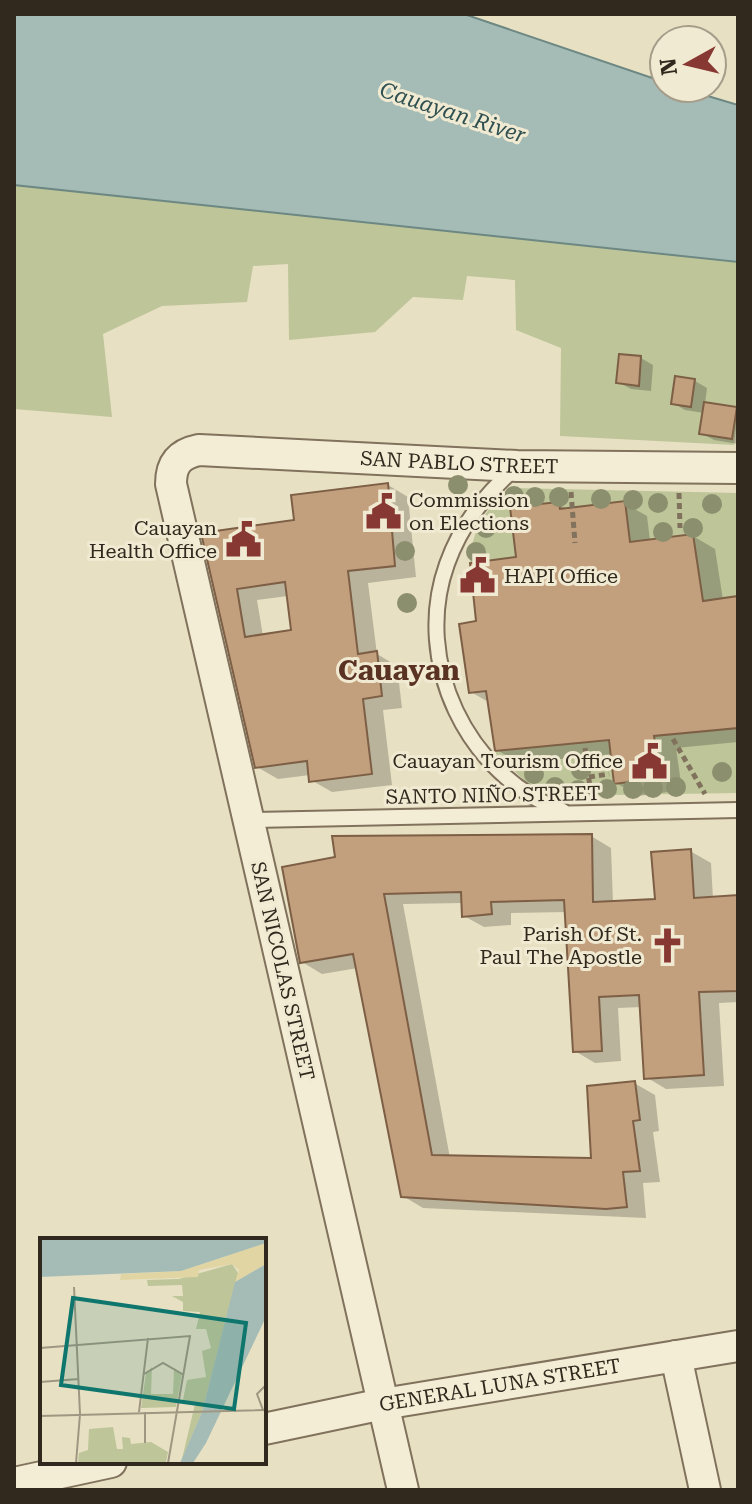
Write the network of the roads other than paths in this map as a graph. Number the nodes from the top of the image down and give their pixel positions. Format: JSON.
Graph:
{"nodes":[{"id":1,"x":182,"y":456,"type":"joint"},
{"id":2,"x":517,"y":466,"type":"junction"},
{"id":3,"x":738,"y":468,"type":"edge"},
{"id":4,"x":738,"y":810,"type":"edge"},
{"id":5,"x":571,"y":814,"type":"junction"},
{"id":6,"x":249,"y":820,"type":"junction"},
{"id":7,"x":738,"y":1346,"type":"edge"},
{"id":8,"x":676,"y":1356,"type":"junction"},
{"id":9,"x":383,"y":1404,"type":"junction"},
{"id":10,"x":266,"y":1429,"type":"edge"},
{"id":11,"x":102,"y":1464,"type":"edge"},
{"id":12,"x":14,"y":1483,"type":"edge"},
{"id":13,"x":403,"y":1490,"type":"edge"},
{"id":14,"x":705,"y":1490,"type":"edge"}],
"edges":[{"from":1,"to":2,"type":"street","name":"SAN PABLO STREET"},
{"from":1,"to":6,"type":"street","name":"SAN NICOLAS STREET"},
{"from":2,"to":3,"type":"street","name":"SAN PABLO STREET"},
{"from":2,"to":5,"type":"lane"},
{"from":4,"to":5,"type":"lane","name":"SANTO NIÑO STREET"},
{"from":5,"to":6,"type":"lane","name":"SANTO NIÑO STREET"},
{"from":6,"to":9,"type":"street","name":"SAN NICOLAS STREET"},
{"from":7,"to":8,"type":"street","name":"GENERAL LUNA STREET"},
{"from":8,"to":9,"type":"street","name":"GENERAL LUNA STREET"},
{"from":8,"to":14,"type":"street"},
{"from":9,"to":10,"type":"street","name":"GENERAL LUNA STREET"},
{"from":9,"to":13,"type":"street","name":"SAN NICOLAS STREET"},
{"from":11,"to":12,"type":"street"}]}
